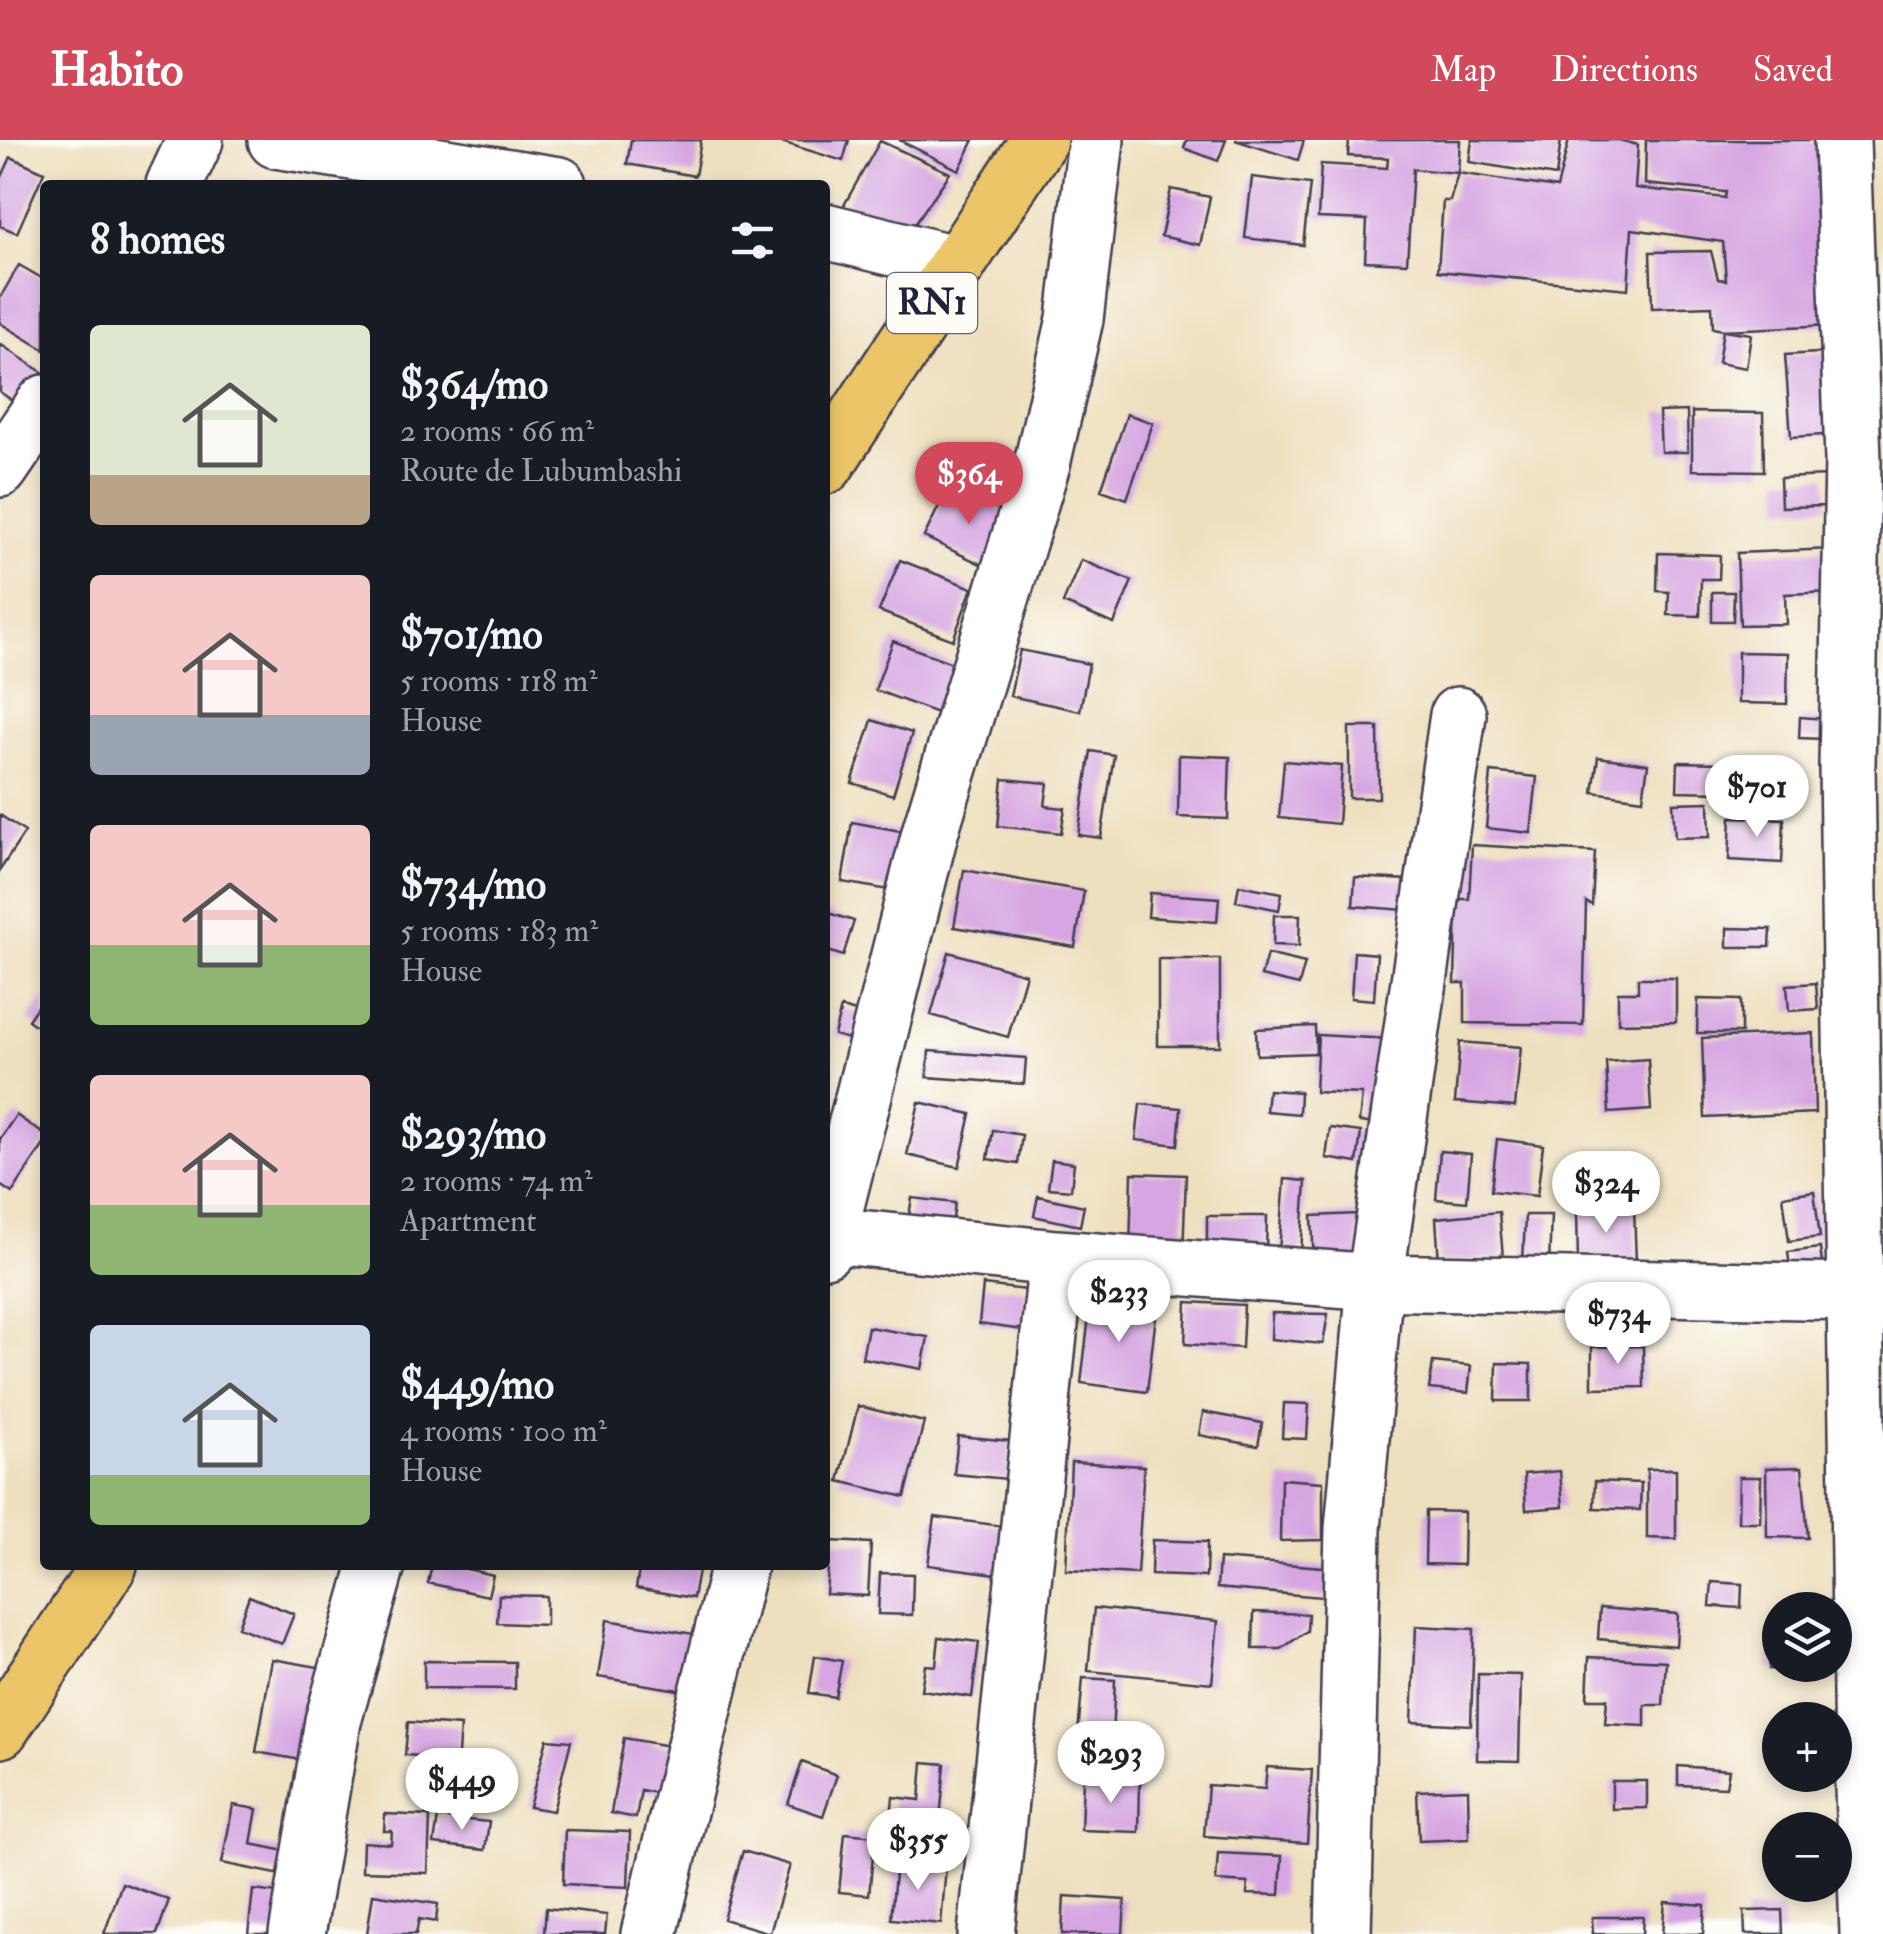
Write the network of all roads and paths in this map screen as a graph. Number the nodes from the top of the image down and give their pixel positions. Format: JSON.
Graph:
{"nodes":[{"id":1,"x":195,"y":140,"type":"edge"},
{"id":2,"x":276,"y":140,"type":"edge"},
{"id":3,"x":1039,"y":140,"type":"edge"},
{"id":4,"x":1096,"y":140,"type":"edge"},
{"id":5,"x":1842,"y":140,"type":"edge"},
{"id":6,"x":176,"y":180,"type":"edge"},
{"id":7,"x":528,"y":180,"type":"edge"},
{"id":8,"x":830,"y":232,"type":"edge"},
{"id":9,"x":958,"y":264,"type":"junction"},
{"id":10,"x":40,"y":411,"type":"edge"},
{"id":11,"x":830,"y":458,"type":"edge"},
{"id":12,"x":1868,"y":462,"type":"edge"},
{"id":13,"x":0,"y":469,"type":"edge"},
{"id":14,"x":1458,"y":715,"type":"dead end"},
{"id":15,"x":1868,"y":1067,"type":"edge"},
{"id":16,"x":830,"y":1230,"type":"edge"},
{"id":17,"x":830,"y":1242,"type":"edge"},
{"id":18,"x":1056,"y":1258,"type":"junction"},
{"id":19,"x":1375,"y":1282,"type":"junction"},
{"id":20,"x":1854,"y":1292,"type":"junction"},
{"id":21,"x":106,"y":1570,"type":"edge"},
{"id":22,"x":376,"y":1570,"type":"edge"},
{"id":23,"x":739,"y":1570,"type":"edge"},
{"id":24,"x":0,"y":1730,"type":"edge"},
{"id":25,"x":296,"y":1934,"type":"edge"},
{"id":26,"x":649,"y":1934,"type":"edge"},
{"id":27,"x":986,"y":1934,"type":"edge"},
{"id":28,"x":1343,"y":1934,"type":"edge"},
{"id":29,"x":1868,"y":1934,"type":"edge"}],
"edges":[{"from":1,"to":6,"type":"street"},
{"from":2,"to":7,"type":"street"},
{"from":3,"to":9,"type":"highway","number":"RN1"},
{"from":4,"to":16,"type":"street"},
{"from":5,"to":12,"type":"street"},
{"from":8,"to":9,"type":"street"},
{"from":9,"to":11,"type":"highway","number":"RN1"},
{"from":10,"to":13,"type":"street"},
{"from":12,"to":15,"type":"street"},
{"from":14,"to":19,"type":"street"},
{"from":15,"to":20,"type":"street"},
{"from":17,"to":18,"type":"street"},
{"from":18,"to":19,"type":"street"},
{"from":18,"to":27,"type":"street"},
{"from":19,"to":20,"type":"street"},
{"from":19,"to":28,"type":"street"},
{"from":20,"to":29,"type":"street"},
{"from":21,"to":24,"type":"highway"},
{"from":22,"to":25,"type":"street"},
{"from":23,"to":26,"type":"street"}]}
